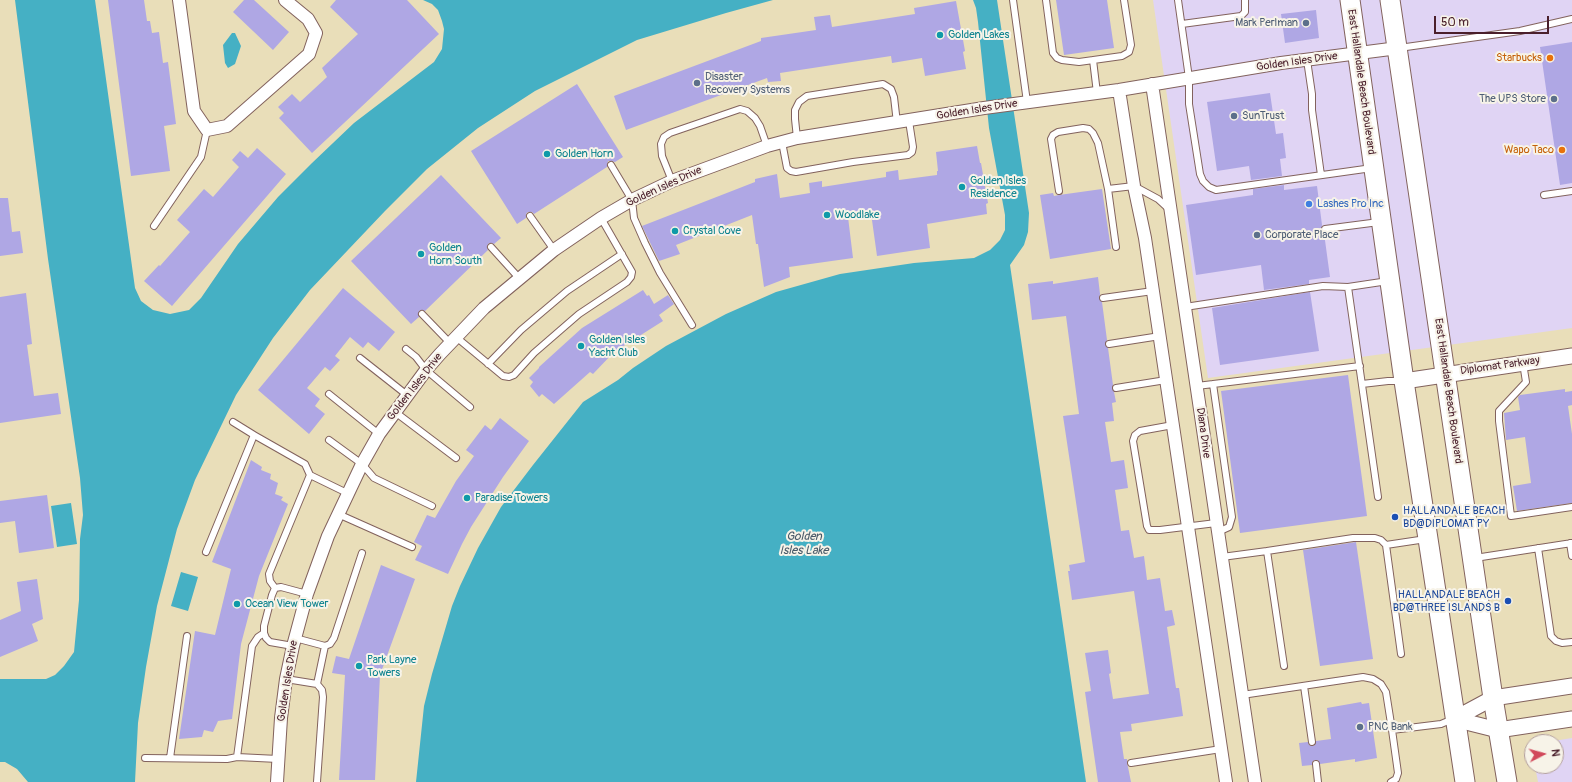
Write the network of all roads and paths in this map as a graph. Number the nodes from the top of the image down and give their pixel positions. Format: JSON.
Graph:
{"nodes":[{"id":1,"x":179,"y":0,"type":"edge"},
{"id":2,"x":285,"y":0,"type":"edge"},
{"id":3,"x":1013,"y":0,"type":"edge"},
{"id":4,"x":1046,"y":0,"type":"edge"},
{"id":5,"x":1124,"y":0,"type":"edge"},
{"id":6,"x":1178,"y":0,"type":"edge"},
{"id":7,"x":1245,"y":0,"type":"edge"},
{"id":8,"x":1350,"y":0,"type":"edge"},
{"id":9,"x":1390,"y":0,"type":"edge"},
{"id":10,"x":1572,"y":19,"type":"edge"},
{"id":11,"x":1182,"y":24,"type":"junction"},
{"id":12,"x":1398,"y":48,"type":"junction"},
{"id":13,"x":1357,"y":53,"type":"junction"},
{"id":14,"x":1093,"y":60,"type":"junction"},
{"id":15,"x":1307,"y":60,"type":"junction"},
{"id":16,"x":1189,"y":78,"type":"junction"},
{"id":17,"x":1152,"y":84,"type":"junction"},
{"id":18,"x":1120,"y":90,"type":"junction"},
{"id":19,"x":1097,"y":93,"type":"junction"},
{"id":20,"x":1022,"y":103,"type":"junction"},
{"id":21,"x":903,"y":122,"type":"junction"},
{"id":22,"x":207,"y":130,"type":"junction"},
{"id":23,"x":797,"y":138,"type":"junction"},
{"id":24,"x":782,"y":142,"type":"junction"},
{"id":25,"x":767,"y":146,"type":"junction"},
{"id":26,"x":611,"y":165,"type":"dead end"},
{"id":27,"x":1374,"y":168,"type":"junction"},
{"id":28,"x":1321,"y":175,"type":"junction"},
{"id":29,"x":672,"y":181,"type":"junction"},
{"id":30,"x":1134,"y":186,"type":"junction"},
{"id":31,"x":1108,"y":189,"type":"junction"},
{"id":32,"x":1059,"y":191,"type":"dead end"},
{"id":33,"x":1572,"y":191,"type":"edge"},
{"id":34,"x":1544,"y":195,"type":"dead end"},
{"id":35,"x":632,"y":200,"type":"junction"},
{"id":36,"x":1171,"y":210,"type":"junction"},
{"id":37,"x":530,"y":216,"type":"dead end"},
{"id":38,"x":601,"y":218,"type":"junction"},
{"id":39,"x":1381,"y":221,"type":"junction"},
{"id":40,"x":154,"y":226,"type":"dead end"},
{"id":41,"x":1325,"y":229,"type":"dead end"},
{"id":42,"x":491,"y":247,"type":"dead end"},
{"id":43,"x":1116,"y":247,"type":"dead end"},
{"id":44,"x":554,"y":250,"type":"junction"},
{"id":45,"x":622,"y":254,"type":"junction"},
{"id":46,"x":519,"y":278,"type":"junction"},
{"id":47,"x":1390,"y":281,"type":"junction"},
{"id":48,"x":1348,"y":287,"type":"junction"},
{"id":49,"x":1153,"y":291,"type":"junction"},
{"id":50,"x":1102,"y":298,"type":"dead end"},
{"id":51,"x":1185,"y":307,"type":"junction"},
{"id":52,"x":422,"y":314,"type":"dead end"},
{"id":53,"x":692,"y":324,"type":"dead end"},
{"id":54,"x":1160,"y":336,"type":"junction"},
{"id":55,"x":453,"y":340,"type":"junction"},
{"id":56,"x":1109,"y":344,"type":"dead end"},
{"id":57,"x":406,"y":349,"type":"dead end"},
{"id":58,"x":1572,"y":356,"type":"edge"},
{"id":59,"x":360,"y":358,"type":"dead end"},
{"id":60,"x":1523,"y":363,"type":"junction"},
{"id":61,"x":488,"y":364,"type":"junction"},
{"id":62,"x":1360,"y":366,"type":"junction"},
{"id":63,"x":426,"y":370,"type":"junction"},
{"id":64,"x":1445,"y":374,"type":"junction"},
{"id":65,"x":1166,"y":380,"type":"junction"},
{"id":66,"x":1404,"y":381,"type":"junction"},
{"id":67,"x":1213,"y":384,"type":"junction"},
{"id":68,"x":1362,"y":384,"type":"junction"},
{"id":69,"x":1197,"y":386,"type":"junction"},
{"id":70,"x":1116,"y":388,"type":"dead end"},
{"id":71,"x":329,"y":394,"type":"dead end"},
{"id":72,"x":407,"y":395,"type":"junction"},
{"id":73,"x":470,"y":407,"type":"dead end"},
{"id":74,"x":395,"y":412,"type":"junction"},
{"id":75,"x":232,"y":422,"type":"dead end"},
{"id":76,"x":1173,"y":426,"type":"junction"},
{"id":77,"x":379,"y":434,"type":"junction"},
{"id":78,"x":254,"y":435,"type":"junction"},
{"id":79,"x":329,"y":440,"type":"dead end"},
{"id":80,"x":456,"y":458,"type":"dead end"},
{"id":81,"x":362,"y":464,"type":"junction"},
{"id":82,"x":310,"y":475,"type":"junction"},
{"id":83,"x":348,"y":494,"type":"junction"},
{"id":84,"x":1378,"y":498,"type":"dead end"},
{"id":85,"x":432,"y":506,"type":"dead end"},
{"id":86,"x":1572,"y":507,"type":"edge"},
{"id":87,"x":338,"y":514,"type":"junction"},
{"id":88,"x":1188,"y":527,"type":"junction"},
{"id":89,"x":1217,"y":527,"type":"junction"},
{"id":90,"x":1428,"y":539,"type":"junction"},
{"id":91,"x":1571,"y":543,"type":"edge"},
{"id":92,"x":1386,"y":545,"type":"junction"},
{"id":93,"x":412,"y":547,"type":"dead end"},
{"id":94,"x":1538,"y":548,"type":"junction"},
{"id":95,"x":1267,"y":551,"type":"junction"},
{"id":96,"x":206,"y":552,"type":"dead end"},
{"id":97,"x":362,"y":553,"type":"dead end"},
{"id":98,"x":1572,"y":556,"type":"edge"},
{"id":99,"x":1222,"y":557,"type":"junction"},
{"id":100,"x":1472,"y":558,"type":"junction"},
{"id":101,"x":275,"y":588,"type":"junction"},
{"id":102,"x":307,"y":594,"type":"junction"},
{"id":103,"x":264,"y":633,"type":"junction"},
{"id":104,"x":187,"y":636,"type":"dead end"},
{"id":105,"x":294,"y":642,"type":"junction"},
{"id":106,"x":1572,"y":642,"type":"edge"},
{"id":107,"x":325,"y":646,"type":"junction"},
{"id":108,"x":1401,"y":654,"type":"dead end"},
{"id":109,"x":1284,"y":666,"type":"dead end"},
{"id":110,"x":286,"y":679,"type":"junction"},
{"id":111,"x":317,"y":684,"type":"junction"},
{"id":112,"x":1304,"y":686,"type":"junction"},
{"id":113,"x":1572,"y":686,"type":"edge"},
{"id":114,"x":1242,"y":695,"type":"junction"},
{"id":115,"x":1493,"y":698,"type":"junction"},
{"id":116,"x":1454,"y":719,"type":"junction"},
{"id":117,"x":1572,"y":720,"type":"edge"},
{"id":118,"x":1392,"y":730,"type":"junction"},
{"id":119,"x":1498,"y":730,"type":"junction"},
{"id":120,"x":1312,"y":742,"type":"dead end"},
{"id":121,"x":1222,"y":749,"type":"junction"},
{"id":122,"x":237,"y":757,"type":"junction"},
{"id":123,"x":145,"y":758,"type":"dead end"},
{"id":124,"x":170,"y":758,"type":"junction"},
{"id":125,"x":278,"y":759,"type":"junction"},
{"id":126,"x":1131,"y":763,"type":"dead end"},
{"id":127,"x":1316,"y":764,"type":"dead end"},
{"id":128,"x":277,"y":782,"type":"edge"},
{"id":129,"x":317,"y":782,"type":"edge"},
{"id":130,"x":1226,"y":782,"type":"edge"},
{"id":131,"x":1255,"y":782,"type":"edge"},
{"id":132,"x":1318,"y":782,"type":"edge"},
{"id":133,"x":1392,"y":782,"type":"edge"},
{"id":134,"x":1465,"y":782,"type":"edge"},
{"id":135,"x":1507,"y":782,"type":"edge"}],
"edges":[{"from":1,"to":22,"type":"street"},
{"from":2,"to":22,"type":"street"},
{"from":3,"to":20,"type":"lane"},
{"from":4,"to":14,"type":"lane"},
{"from":5,"to":14,"type":"lane"},
{"from":6,"to":11,"type":"lane"},
{"from":7,"to":11,"type":"lane"},
{"from":8,"to":13,"type":"main road","name":"East Hallandale Beach Boulevard"},
{"from":9,"to":12,"type":"main road","name":"East Hallandale Beach Boulevard"},
{"from":10,"to":12,"type":"lane"},
{"from":11,"to":16,"type":"lane"},
{"from":12,"to":13,"type":"street","name":"Golden Isles Drive"},
{"from":12,"to":64,"type":"main road","name":"East Hallandale Beach Boulevard"},
{"from":13,"to":15,"type":"street","name":"Golden Isles Drive"},
{"from":13,"to":27,"type":"main road","name":"East Hallandale Beach Boulevard"},
{"from":14,"to":19,"type":"lane"},
{"from":15,"to":16,"type":"street","name":"Golden Isles Drive"},
{"from":15,"to":28,"type":"lane"},
{"from":16,"to":17,"type":"street","name":"Golden Isles Drive"},
{"from":16,"to":28,"type":"lane"},
{"from":17,"to":18,"type":"street","name":"Golden Isles Drive"},
{"from":17,"to":36,"type":"street","name":"Diana Drive"},
{"from":18,"to":19,"type":"street","name":"Golden Isles Drive"},
{"from":18,"to":30,"type":"street"},
{"from":19,"to":20,"type":"street","name":"Golden Isles Drive"},
{"from":20,"to":21,"type":"street","name":"Golden Isles Drive"},
{"from":21,"to":23,"type":"street","name":"Golden Isles Drive"},
{"from":21,"to":23,"type":"lane"},
{"from":21,"to":24,"type":"lane"},
{"from":22,"to":40,"type":"lane"},
{"from":23,"to":24,"type":"street","name":"Golden Isles Drive"},
{"from":24,"to":25,"type":"street","name":"Golden Isles Drive"},
{"from":25,"to":29,"type":"street","name":"Golden Isles Drive"},
{"from":25,"to":29,"type":"lane"},
{"from":26,"to":35,"type":"lane"},
{"from":27,"to":28,"type":"lane"},
{"from":27,"to":39,"type":"main road","name":"East Hallandale Beach Boulevard"},
{"from":29,"to":35,"type":"street","name":"Golden Isles Drive"},
{"from":30,"to":31,"type":"lane"},
{"from":30,"to":36,"type":"lane"},
{"from":30,"to":49,"type":"street"},
{"from":31,"to":32,"type":"lane"},
{"from":31,"to":43,"type":"lane"},
{"from":33,"to":34,"type":"lane"},
{"from":35,"to":38,"type":"street","name":"Golden Isles Drive"},
{"from":35,"to":53,"type":"lane"},
{"from":36,"to":51,"type":"street","name":"Diana Drive"},
{"from":37,"to":44,"type":"lane"},
{"from":38,"to":44,"type":"street","name":"Golden Isles Drive"},
{"from":38,"to":45,"type":"lane"},
{"from":39,"to":41,"type":"lane"},
{"from":39,"to":47,"type":"main road","name":"East Hallandale Beach Boulevard"},
{"from":42,"to":46,"type":"lane"},
{"from":44,"to":46,"type":"street","name":"Golden Isles Drive"},
{"from":45,"to":61,"type":"lane"},
{"from":45,"to":61,"type":"lane"},
{"from":46,"to":55,"type":"street","name":"Golden Isles Drive"},
{"from":47,"to":48,"type":"lane"},
{"from":47,"to":66,"type":"main road","name":"East Hallandale Beach Boulevard"},
{"from":48,"to":51,"type":"lane"},
{"from":48,"to":62,"type":"lane"},
{"from":49,"to":50,"type":"lane"},
{"from":49,"to":54,"type":"street"},
{"from":51,"to":69,"type":"street","name":"Diana Drive"},
{"from":52,"to":55,"type":"lane"},
{"from":54,"to":56,"type":"lane"},
{"from":54,"to":65,"type":"street"},
{"from":55,"to":61,"type":"lane"},
{"from":55,"to":63,"type":"street","name":"Golden Isles Drive"},
{"from":57,"to":63,"type":"lane"},
{"from":58,"to":60,"type":"street","name":"Diplomat Parkway"},
{"from":59,"to":72,"type":"lane"},
{"from":60,"to":64,"type":"street","name":"Diplomat Parkway"},
{"from":60,"to":86,"type":"lane"},
{"from":62,"to":67,"type":"lane"},
{"from":62,"to":68,"type":"lane"},
{"from":63,"to":72,"type":"street","name":"Golden Isles Drive"},
{"from":63,"to":73,"type":"lane"},
{"from":64,"to":66,"type":"street","name":"Diplomat Parkway"},
{"from":64,"to":100,"type":"main road","name":"East Hallandale Beach Boulevard"},
{"from":65,"to":70,"type":"lane"},
{"from":65,"to":76,"type":"street"},
{"from":66,"to":68,"type":"lane"},
{"from":66,"to":90,"type":"main road","name":"East Hallandale Beach Boulevard"},
{"from":67,"to":69,"type":"lane"},
{"from":67,"to":89,"type":"lane"},
{"from":68,"to":84,"type":"lane"},
{"from":69,"to":89,"type":"street","name":"Diana Drive"},
{"from":71,"to":77,"type":"lane"},
{"from":72,"to":74,"type":"street","name":"Golden Isles Drive"},
{"from":74,"to":77,"type":"street","name":"Golden Isles Drive"},
{"from":74,"to":80,"type":"lane"},
{"from":75,"to":78,"type":"lane"},
{"from":76,"to":88,"type":"street"},
{"from":76,"to":88,"type":"lane"},
{"from":77,"to":81,"type":"street","name":"Golden Isles Drive"},
{"from":78,"to":82,"type":"lane"},
{"from":78,"to":96,"type":"lane"},
{"from":79,"to":81,"type":"lane"},
{"from":81,"to":83,"type":"street","name":"Golden Isles Drive"},
{"from":81,"to":85,"type":"lane"},
{"from":82,"to":83,"type":"lane"},
{"from":82,"to":101,"type":"lane"},
{"from":83,"to":87,"type":"street","name":"Golden Isles Drive"},
{"from":87,"to":93,"type":"lane"},
{"from":87,"to":102,"type":"street","name":"Golden Isles Drive"},
{"from":88,"to":89,"type":"lane"},
{"from":88,"to":121,"type":"street"},
{"from":89,"to":99,"type":"street","name":"Diana Drive"},
{"from":90,"to":92,"type":"lane"},
{"from":90,"to":116,"type":"main road","name":"East Hallandale Beach Boulevard"},
{"from":91,"to":94,"type":"lane"},
{"from":91,"to":98,"type":"lane"},
{"from":92,"to":95,"type":"lane"},
{"from":92,"to":108,"type":"lane"},
{"from":94,"to":100,"type":"lane"},
{"from":94,"to":106,"type":"lane"},
{"from":95,"to":99,"type":"lane"},
{"from":95,"to":109,"type":"lane"},
{"from":97,"to":107,"type":"lane"},
{"from":99,"to":114,"type":"street","name":"Diana Drive"},
{"from":100,"to":115,"type":"main road","name":"East Hallandale Beach Boulevard"},
{"from":101,"to":102,"type":"lane"},
{"from":101,"to":103,"type":"lane"},
{"from":102,"to":105,"type":"street","name":"Golden Isles Drive"},
{"from":103,"to":105,"type":"lane"},
{"from":103,"to":122,"type":"lane"},
{"from":104,"to":124,"type":"lane"},
{"from":105,"to":107,"type":"lane"},
{"from":105,"to":110,"type":"street","name":"Golden Isles Drive"},
{"from":107,"to":111,"type":"lane"},
{"from":110,"to":111,"type":"lane"},
{"from":110,"to":125,"type":"street","name":"Golden Isles Drive"},
{"from":111,"to":129,"type":"lane"},
{"from":112,"to":114,"type":"lane"},
{"from":112,"to":118,"type":"lane"},
{"from":112,"to":120,"type":"lane"},
{"from":113,"to":115,"type":"street"},
{"from":114,"to":131,"type":"street","name":"Diana Drive"},
{"from":115,"to":116,"type":"street"},
{"from":115,"to":119,"type":"main road","name":"East Hallandale Beach Boulevard"},
{"from":116,"to":118,"type":"lane"},
{"from":116,"to":119,"type":"street"},
{"from":116,"to":134,"type":"main road","name":"East Hallandale Beach Boulevard"},
{"from":117,"to":119,"type":"street"},
{"from":118,"to":133,"type":"lane"},
{"from":119,"to":135,"type":"main road","name":"East Hallandale Beach Boulevard"},
{"from":121,"to":126,"type":"lane"},
{"from":121,"to":130,"type":"street"},
{"from":122,"to":124,"type":"lane"},
{"from":122,"to":125,"type":"lane"},
{"from":123,"to":124,"type":"lane"},
{"from":125,"to":128,"type":"street","name":"Golden Isles Drive"},
{"from":127,"to":132,"type":"lane"}]}
